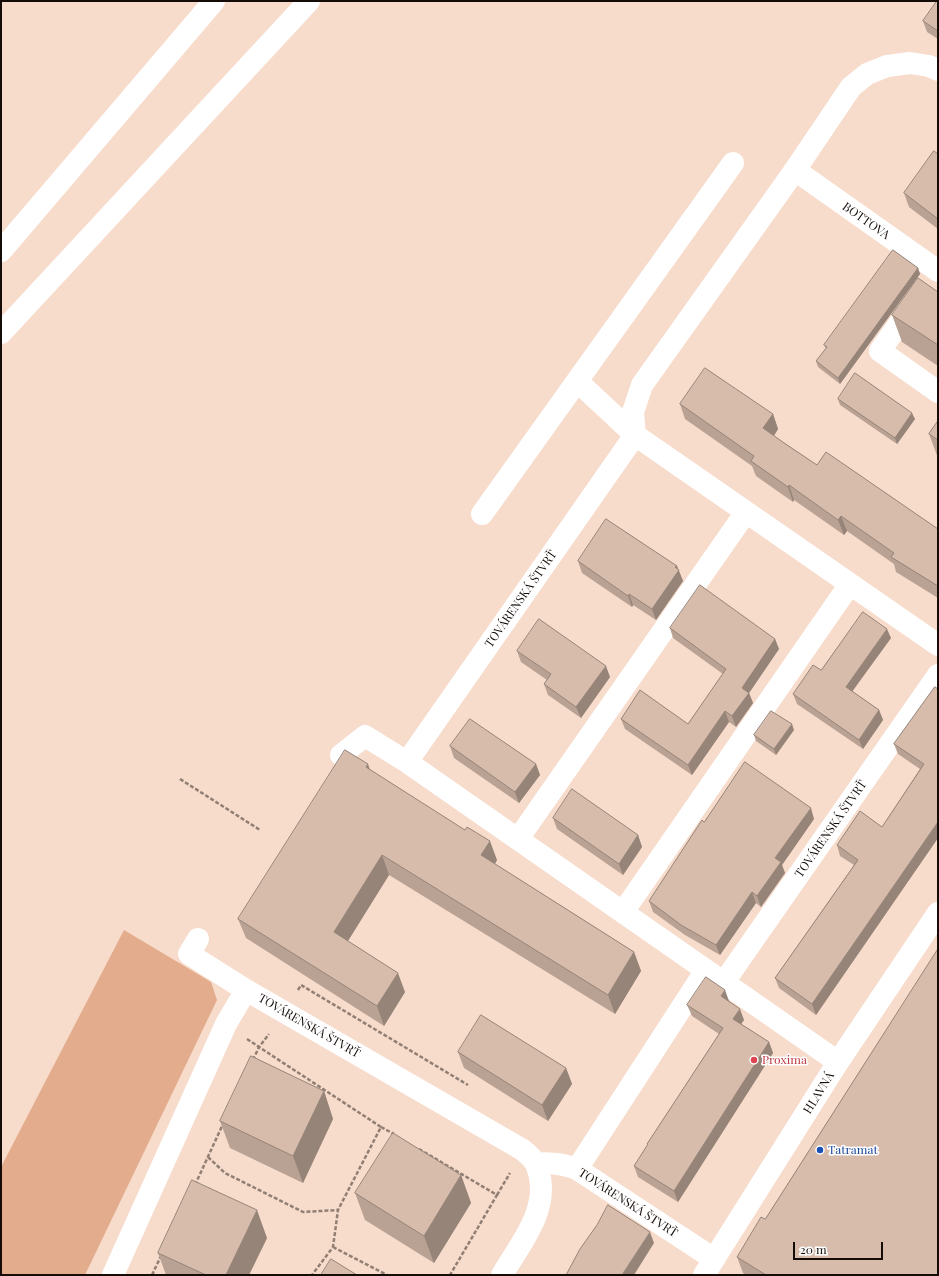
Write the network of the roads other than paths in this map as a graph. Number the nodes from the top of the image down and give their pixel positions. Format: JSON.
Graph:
{"nodes":[{"id":1,"x":214,"y":1,"type":"edge"},
{"id":2,"x":309,"y":1,"type":"edge"},
{"id":3,"x":938,"y":70,"type":"edge"},
{"id":4,"x":733,"y":163,"type":"dead end"},
{"id":5,"x":795,"y":170,"type":"junction"},
{"id":6,"x":1,"y":251,"type":"edge"},
{"id":7,"x":937,"y":271,"type":"edge"},
{"id":8,"x":1,"y":333,"type":"edge"},
{"id":9,"x":578,"y":381,"type":"junction"},
{"id":10,"x":938,"y":392,"type":"edge"},
{"id":11,"x":635,"y":435,"type":"junction"},
{"id":12,"x":746,"y":512,"type":"junction"},
{"id":13,"x":482,"y":514,"type":"dead end"},
{"id":14,"x":850,"y":584,"type":"junction"},
{"id":15,"x":938,"y":645,"type":"edge"},
{"id":16,"x":938,"y":675,"type":"edge"},
{"id":17,"x":341,"y":754,"type":"edge"},
{"id":18,"x":407,"y":762,"type":"junction"},
{"id":19,"x":518,"y":839,"type":"junction"},
{"id":20,"x":623,"y":912,"type":"junction"},
{"id":21,"x":938,"y":913,"type":"edge"},
{"id":22,"x":198,"y":939,"type":"dead end"},
{"id":23,"x":706,"y":970,"type":"junction"},
{"id":24,"x":724,"y":982,"type":"junction"},
{"id":25,"x":246,"y":990,"type":"junction"},
{"id":26,"x":838,"y":1062,"type":"junction"},
{"id":27,"x":536,"y":1164,"type":"junction"},
{"id":28,"x":577,"y":1169,"type":"junction"},
{"id":29,"x":709,"y":1267,"type":"edge"},
{"id":30,"x":114,"y":1275,"type":"edge"},
{"id":31,"x":502,"y":1275,"type":"edge"}],
"edges":[{"from":1,"to":6,"type":"street"},
{"from":2,"to":8,"type":"street"},
{"from":3,"to":5,"type":"street"},
{"from":4,"to":9,"type":"street"},
{"from":5,"to":7,"type":"street","name":"BOTTOVA"},
{"from":5,"to":11,"type":"street"},
{"from":7,"to":10,"type":"street"},
{"from":9,"to":11,"type":"street"},
{"from":9,"to":13,"type":"street"},
{"from":11,"to":12,"type":"street"},
{"from":11,"to":18,"type":"street","name":"TOVÁRENSKÁ ŠTVRŤ"},
{"from":12,"to":14,"type":"street"},
{"from":12,"to":19,"type":"street"},
{"from":14,"to":15,"type":"street"},
{"from":14,"to":20,"type":"street"},
{"from":16,"to":24,"type":"street","name":"TOVÁRENSKÁ ŠTVRŤ"},
{"from":17,"to":18,"type":"street"},
{"from":18,"to":19,"type":"street"},
{"from":19,"to":20,"type":"street"},
{"from":20,"to":23,"type":"street"},
{"from":21,"to":26,"type":"street","name":"HLAVNÁ"},
{"from":22,"to":25,"type":"street"},
{"from":23,"to":24,"type":"street"},
{"from":23,"to":28,"type":"street"},
{"from":24,"to":26,"type":"street"},
{"from":25,"to":27,"type":"street","name":"TOVÁRENSKÁ ŠTVRŤ"},
{"from":25,"to":30,"type":"street","name":"TOVÁRENSKÁ ŠTVRŤ"},
{"from":26,"to":29,"type":"street","name":"HLAVNÁ"},
{"from":27,"to":28,"type":"street","name":"TOVÁRENSKÁ ŠTVRŤ"},
{"from":27,"to":31,"type":"street"},
{"from":28,"to":29,"type":"street","name":"TOVÁRENSKÁ ŠTVRŤ"}]}
